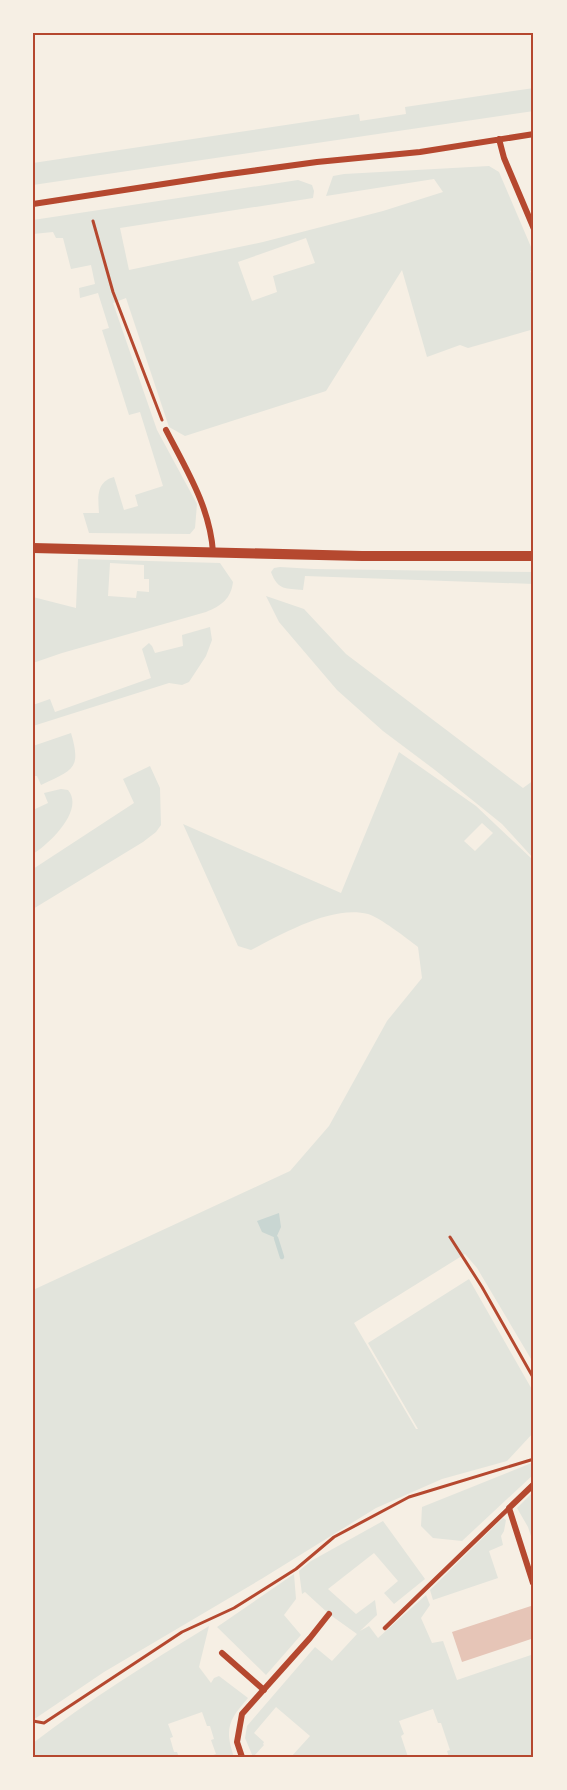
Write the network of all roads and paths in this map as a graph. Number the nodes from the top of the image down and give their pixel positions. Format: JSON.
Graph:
{"nodes":[{"id":1,"x":534,"y":134,"type":"edge"},
{"id":2,"x":499,"y":139,"type":"junction"},
{"id":3,"x":33,"y":204,"type":"edge"},
{"id":4,"x":93,"y":221,"type":"dead end"},
{"id":5,"x":534,"y":229,"type":"edge"},
{"id":6,"x":166,"y":430,"type":"joint"},
{"id":7,"x":33,"y":548,"type":"edge"},
{"id":8,"x":213,"y":552,"type":"junction"},
{"id":9,"x":534,"y":556,"type":"edge"},
{"id":10,"x":450,"y":1237,"type":"dead end"},
{"id":11,"x":534,"y":1378,"type":"edge"},
{"id":12,"x":534,"y":1459,"type":"edge"},
{"id":13,"x":534,"y":1484,"type":"edge"},
{"id":14,"x":509,"y":1508,"type":"junction"},
{"id":15,"x":533,"y":1583,"type":"edge"},
{"id":16,"x":329,"y":1614,"type":"dead end"},
{"id":17,"x":385,"y":1628,"type":"dead end"},
{"id":18,"x":222,"y":1653,"type":"dead end"},
{"id":19,"x":264,"y":1690,"type":"junction"},
{"id":20,"x":33,"y":1721,"type":"edge"},
{"id":21,"x":242,"y":1757,"type":"edge"}],
"edges":[{"from":1,"to":2,"type":"street"},
{"from":2,"to":3,"type":"street"},
{"from":2,"to":5,"type":"street"},
{"from":4,"to":6,"type":"path"},
{"from":6,"to":8,"type":"street"},
{"from":7,"to":8,"type":"street"},
{"from":8,"to":9,"type":"street"},
{"from":10,"to":11,"type":"path"},
{"from":12,"to":20,"type":"path"},
{"from":13,"to":14,"type":"street"},
{"from":14,"to":15,"type":"street"},
{"from":14,"to":17,"type":"lane"},
{"from":16,"to":19,"type":"street"},
{"from":18,"to":19,"type":"street"},
{"from":19,"to":21,"type":"street"}]}
